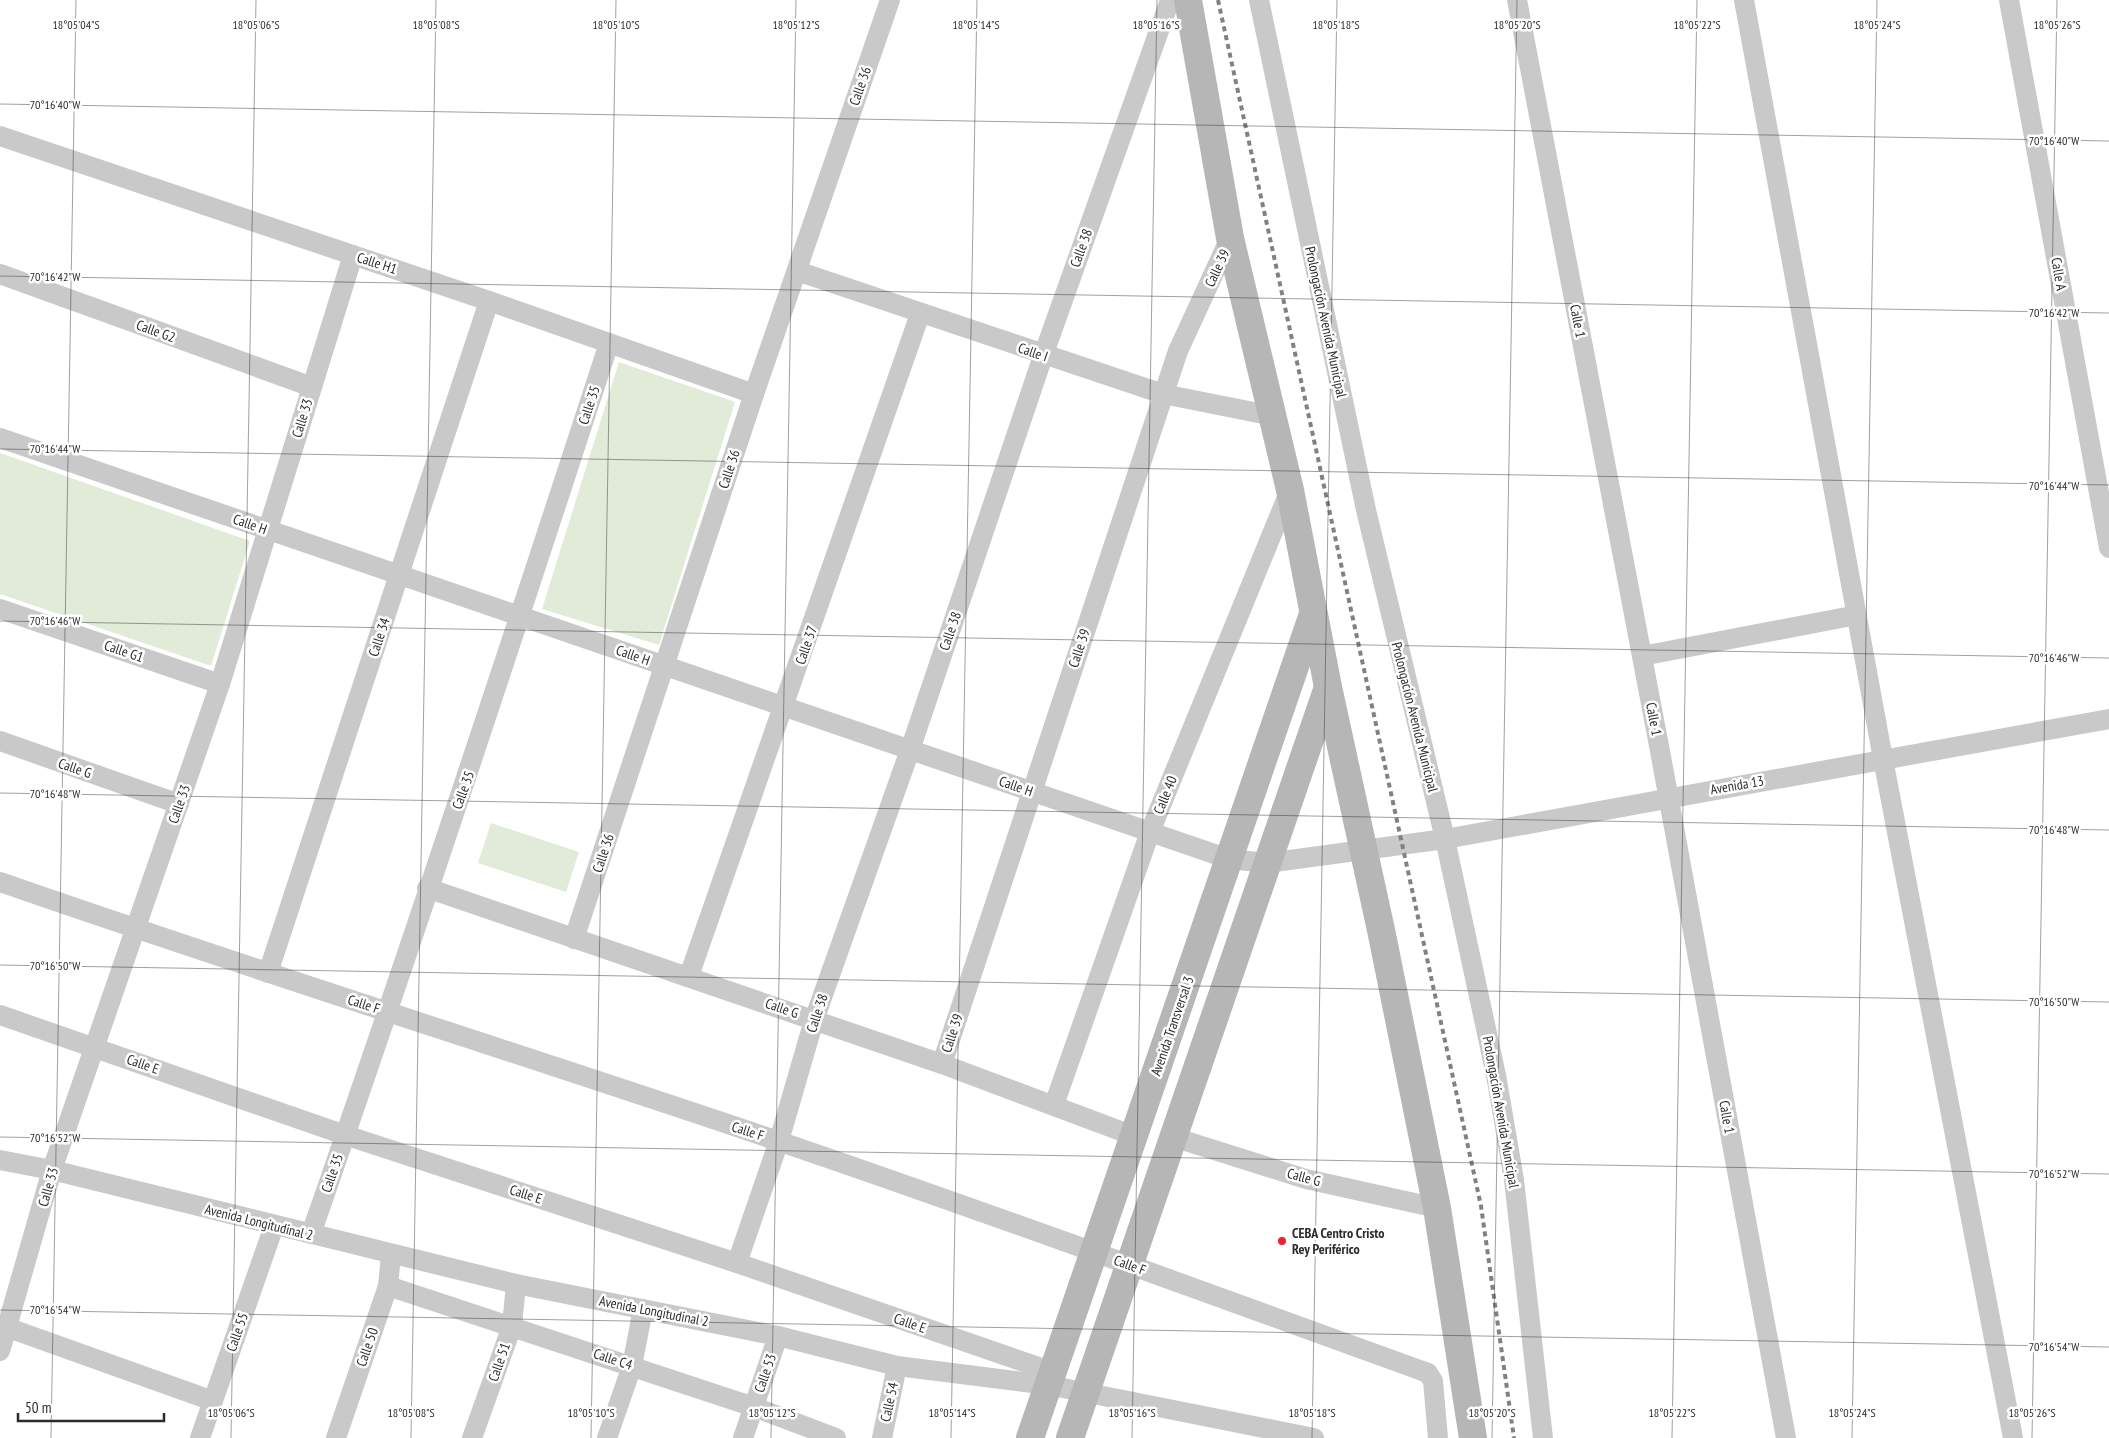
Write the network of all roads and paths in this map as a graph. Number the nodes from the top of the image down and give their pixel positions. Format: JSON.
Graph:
{"nodes":[{"id":1,"x":890,"y":0,"type":"edge"},
{"id":2,"x":1170,"y":0,"type":"edge"},
{"id":3,"x":1188,"y":0,"type":"edge"},
{"id":4,"x":1259,"y":0,"type":"edge"},
{"id":5,"x":1517,"y":0,"type":"edge"},
{"id":6,"x":1744,"y":0,"type":"edge"},
{"id":7,"x":2009,"y":0,"type":"edge"},
{"id":8,"x":0,"y":136,"type":"edge"},
{"id":9,"x":1230,"y":238,"type":"junction"},
{"id":10,"x":353,"y":255,"type":"junction"},
{"id":11,"x":797,"y":271,"type":"junction"},
{"id":12,"x":0,"y":274,"type":"edge"},
{"id":13,"x":489,"y":301,"type":"junction"},
{"id":14,"x":920,"y":314,"type":"junction"},
{"id":15,"x":609,"y":343,"type":"junction"},
{"id":16,"x":1042,"y":356,"type":"junction"},
{"id":17,"x":312,"y":387,"type":"junction"},
{"id":18,"x":754,"y":394,"type":"junction"},
{"id":19,"x":1163,"y":394,"type":"junction"},
{"id":20,"x":1273,"y":416,"type":"junction"},
{"id":21,"x":0,"y":438,"type":"edge"},
{"id":22,"x":1290,"y":490,"type":"junction"},
{"id":23,"x":268,"y":530,"type":"junction"},
{"id":24,"x":2109,"y":548,"type":"edge"},
{"id":25,"x":399,"y":575,"type":"junction"},
{"id":26,"x":0,"y":609,"type":"edge"},
{"id":27,"x":1314,"y":613,"type":"junction"},
{"id":28,"x":1857,"y":615,"type":"junction"},
{"id":29,"x":520,"y":616,"type":"junction"},
{"id":30,"x":1642,"y":656,"type":"junction"},
{"id":31,"x":665,"y":666,"type":"junction"},
{"id":32,"x":220,"y":684,"type":"junction"},
{"id":33,"x":1328,"y":687,"type":"junction"},
{"id":34,"x":784,"y":707,"type":"junction"},
{"id":35,"x":2109,"y":719,"type":"edge"},
{"id":36,"x":0,"y":742,"type":"edge"},
{"id":37,"x":910,"y":750,"type":"junction"},
{"id":38,"x":1884,"y":759,"type":"junction"},
{"id":39,"x":1032,"y":792,"type":"junction"},
{"id":40,"x":1668,"y":798,"type":"junction"},
{"id":41,"x":179,"y":804,"type":"junction"},
{"id":42,"x":1150,"y":832,"type":"junction"},
{"id":43,"x":1445,"y":839,"type":"junction"},
{"id":44,"x":1364,"y":849,"type":"junction"},
{"id":45,"x":1229,"y":859,"type":"junction"},
{"id":46,"x":1267,"y":863,"type":"junction"},
{"id":47,"x":0,"y":882,"type":"edge"},
{"id":48,"x":427,"y":888,"type":"junction"},
{"id":49,"x":135,"y":929,"type":"junction"},
{"id":50,"x":574,"y":939,"type":"junction"},
{"id":51,"x":268,"y":974,"type":"junction"},
{"id":52,"x":689,"y":976,"type":"junction"},
{"id":53,"x":387,"y":1011,"type":"junction"},
{"id":54,"x":0,"y":1015,"type":"edge"},
{"id":55,"x":814,"y":1020,"type":"junction"},
{"id":56,"x":95,"y":1047,"type":"junction"},
{"id":57,"x":942,"y":1064,"type":"junction"},
{"id":58,"x":1054,"y":1105,"type":"junction"},
{"id":59,"x":345,"y":1135,"type":"junction"},
{"id":60,"x":1134,"y":1136,"type":"junction"},
{"id":61,"x":1174,"y":1137,"type":"junction"},
{"id":62,"x":779,"y":1141,"type":"junction"},
{"id":63,"x":0,"y":1160,"type":"edge"},
{"id":64,"x":52,"y":1170,"type":"junction"},
{"id":65,"x":1437,"y":1208,"type":"junction"},
{"id":66,"x":274,"y":1226,"type":"junction"},
{"id":67,"x":311,"y":1234,"type":"junction"},
{"id":68,"x":1094,"y":1252,"type":"junction"},
{"id":69,"x":391,"y":1255,"type":"junction"},
{"id":70,"x":737,"y":1264,"type":"junction"},
{"id":71,"x":1130,"y":1265,"type":"junction"},
{"id":72,"x":516,"y":1284,"type":"junction"},
{"id":73,"x":388,"y":1286,"type":"junction"},
{"id":74,"x":643,"y":1309,"type":"junction"},
{"id":75,"x":4,"y":1326,"type":"edge"},
{"id":76,"x":512,"y":1326,"type":"junction"},
{"id":77,"x":778,"y":1336,"type":"junction"},
{"id":78,"x":0,"y":1351,"type":"edge"},
{"id":79,"x":632,"y":1366,"type":"junction"},
{"id":80,"x":897,"y":1366,"type":"junction"},
{"id":81,"x":1051,"y":1379,"type":"junction"},
{"id":82,"x":1085,"y":1394,"type":"junction"},
{"id":83,"x":213,"y":1401,"type":"junction"},
{"id":84,"x":754,"y":1407,"type":"junction"},
{"id":85,"x":200,"y":1438,"type":"edge"},
{"id":86,"x":336,"y":1438,"type":"edge"},
{"id":87,"x":472,"y":1438,"type":"edge"},
{"id":88,"x":608,"y":1438,"type":"edge"},
{"id":89,"x":743,"y":1438,"type":"edge"},
{"id":90,"x":836,"y":1438,"type":"edge"},
{"id":91,"x":882,"y":1438,"type":"edge"},
{"id":92,"x":1030,"y":1438,"type":"edge"},
{"id":93,"x":1070,"y":1438,"type":"edge"},
{"id":94,"x":1314,"y":1438,"type":"edge"},
{"id":95,"x":1438,"y":1438,"type":"edge"},
{"id":96,"x":1473,"y":1438,"type":"edge"},
{"id":97,"x":1543,"y":1438,"type":"edge"},
{"id":98,"x":1786,"y":1438,"type":"edge"},
{"id":99,"x":2013,"y":1438,"type":"edge"}],
"edges":[{"from":1,"to":11,"type":"street","name":"Calle 36"},
{"from":2,"to":16,"type":"street","name":"Calle 38"},
{"from":3,"to":9,"type":"street"},
{"from":4,"to":43,"type":"street","name":"Prolongación Avenida Municipal"},
{"from":5,"to":30,"type":"street","name":"Calle 1"},
{"from":6,"to":28,"type":"street"},
{"from":7,"to":24,"type":"street","name":"Calle A"},
{"from":8,"to":10,"type":"street","name":"Calle H1"},
{"from":9,"to":19,"type":"street","name":"Calle 39"},
{"from":9,"to":20,"type":"street"},
{"from":10,"to":13,"type":"street","name":"Calle H1"},
{"from":10,"to":17,"type":"street","name":"Calle 33"},
{"from":11,"to":14,"type":"street","name":"Calle I"},
{"from":11,"to":18,"type":"street","name":"Calle 36"},
{"from":12,"to":17,"type":"street","name":"Calle G2"},
{"from":13,"to":15,"type":"street","name":"Calle H1"},
{"from":13,"to":25,"type":"street","name":"Calle 34"},
{"from":14,"to":16,"type":"street","name":"Calle I"},
{"from":14,"to":34,"type":"street","name":"Calle 37"},
{"from":15,"to":18,"type":"street","name":"Calle H1"},
{"from":15,"to":29,"type":"street","name":"Calle 35"},
{"from":16,"to":19,"type":"street","name":"Calle I"},
{"from":16,"to":37,"type":"street","name":"Calle 38"},
{"from":17,"to":23,"type":"street","name":"Calle 33"},
{"from":18,"to":31,"type":"street","name":"Calle 36"},
{"from":19,"to":20,"type":"street","name":"Calle I"},
{"from":19,"to":39,"type":"street","name":"Calle 39"},
{"from":20,"to":22,"type":"street"},
{"from":21,"to":23,"type":"street","name":"Calle H"},
{"from":22,"to":27,"type":"street"},
{"from":22,"to":42,"type":"street","name":"Calle 40"},
{"from":23,"to":25,"type":"street","name":"Calle H"},
{"from":23,"to":32,"type":"street","name":"Calle 33"},
{"from":25,"to":29,"type":"street","name":"Calle H"},
{"from":25,"to":51,"type":"street","name":"Calle 34"},
{"from":26,"to":32,"type":"street","name":"Calle G1"},
{"from":27,"to":33,"type":"street"},
{"from":27,"to":45,"type":"street","name":"Avenida Transversal 3"},
{"from":28,"to":30,"type":"street"},
{"from":28,"to":38,"type":"street"},
{"from":29,"to":31,"type":"street","name":"Calle H"},
{"from":29,"to":48,"type":"street","name":"Calle 35"},
{"from":30,"to":40,"type":"street","name":"Calle 1"},
{"from":31,"to":34,"type":"street","name":"Calle H"},
{"from":31,"to":50,"type":"street","name":"Calle 36"},
{"from":32,"to":41,"type":"street","name":"Calle 33"},
{"from":33,"to":44,"type":"street"},
{"from":33,"to":46,"type":"street"},
{"from":34,"to":37,"type":"street","name":"Calle H"},
{"from":34,"to":52,"type":"street","name":"Calle 37"},
{"from":35,"to":38,"type":"street","name":"Avenida 13"},
{"from":36,"to":41,"type":"street","name":"Calle G"},
{"from":37,"to":39,"type":"street","name":"Calle H"},
{"from":37,"to":55,"type":"street","name":"Calle 38"},
{"from":38,"to":40,"type":"street","name":"Avenida 13"},
{"from":38,"to":99,"type":"street"},
{"from":39,"to":42,"type":"street","name":"Calle H"},
{"from":39,"to":57,"type":"street","name":"Calle 39"},
{"from":40,"to":43,"type":"street","name":"Avenida 13"},
{"from":40,"to":98,"type":"street","name":"Calle 1"},
{"from":41,"to":49,"type":"street","name":"Calle 33"},
{"from":42,"to":45,"type":"street","name":"Calle H"},
{"from":42,"to":58,"type":"street","name":"Calle 40"},
{"from":43,"to":44,"type":"street","name":"Avenida 13"},
{"from":43,"to":97,"type":"street","name":"Prolongación Avenida Municipal"},
{"from":44,"to":46,"type":"street","name":"Calle H"},
{"from":44,"to":65,"type":"street"},
{"from":45,"to":46,"type":"street","name":"Calle H"},
{"from":45,"to":60,"type":"street","name":"Avenida Transversal 3"},
{"from":46,"to":61,"type":"street"},
{"from":47,"to":49,"type":"street","name":"Calle F"},
{"from":48,"to":50,"type":"street","name":"Calle G"},
{"from":48,"to":53,"type":"street","name":"Calle 35"},
{"from":49,"to":51,"type":"street","name":"Calle F"},
{"from":49,"to":56,"type":"street","name":"Calle 33"},
{"from":50,"to":52,"type":"street","name":"Calle G"},
{"from":51,"to":53,"type":"street","name":"Calle F"},
{"from":52,"to":55,"type":"street","name":"Calle G"},
{"from":53,"to":59,"type":"street","name":"Calle 35"},
{"from":53,"to":62,"type":"street","name":"Calle F"},
{"from":54,"to":56,"type":"street","name":"Calle E"},
{"from":55,"to":57,"type":"street","name":"Calle G"},
{"from":55,"to":62,"type":"street","name":"Calle 38"},
{"from":56,"to":59,"type":"street","name":"Calle E"},
{"from":56,"to":64,"type":"street","name":"Calle 33"},
{"from":57,"to":58,"type":"street","name":"Calle G"},
{"from":58,"to":60,"type":"street","name":"Calle G"},
{"from":59,"to":67,"type":"street","name":"Calle 35"},
{"from":59,"to":70,"type":"street","name":"Calle E"},
{"from":60,"to":68,"type":"street","name":"Avenida Transversal 3"},
{"from":61,"to":65,"type":"street","name":"Calle G"},
{"from":61,"to":71,"type":"street"},
{"from":62,"to":68,"type":"street","name":"Calle F"},
{"from":62,"to":70,"type":"street","name":"Calle 38"},
{"from":63,"to":64,"type":"street","name":"Avenida Longitudinal 2"},
{"from":64,"to":66,"type":"street","name":"Avenida Longitudinal 2"},
{"from":64,"to":75,"type":"street","name":"Calle 33"},
{"from":65,"to":96,"type":"street"},
{"from":66,"to":67,"type":"street","name":"Avenida Longitudinal 2"},
{"from":66,"to":83,"type":"street","name":"Calle 55"},
{"from":67,"to":69,"type":"street","name":"Avenida Longitudinal 2"},
{"from":68,"to":71,"type":"street","name":"Calle F"},
{"from":68,"to":81,"type":"street","name":"Avenida Transversal 3"},
{"from":69,"to":72,"type":"street","name":"Avenida Longitudinal 2"},
{"from":69,"to":73,"type":"street","name":"Calle 50"},
{"from":70,"to":81,"type":"street","name":"Calle E"},
{"from":71,"to":82,"type":"street"},
{"from":71,"to":95,"type":"street","name":"Calle F"},
{"from":72,"to":74,"type":"street","name":"Avenida Longitudinal 2"},
{"from":72,"to":76,"type":"street","name":"Calle 51"},
{"from":73,"to":76,"type":"street","name":"Calle C4"},
{"from":73,"to":86,"type":"street","name":"Calle 50"},
{"from":74,"to":77,"type":"street","name":"Avenida Longitudinal 2"},
{"from":74,"to":79,"type":"street"},
{"from":75,"to":78,"type":"street","name":"Calle 33"},
{"from":75,"to":83,"type":"street"},
{"from":76,"to":79,"type":"street","name":"Calle C4"},
{"from":76,"to":87,"type":"street","name":"Calle 51"},
{"from":77,"to":80,"type":"street","name":"Avenida Longitudinal 2"},
{"from":77,"to":84,"type":"street","name":"Calle 53"},
{"from":79,"to":84,"type":"street","name":"Calle C4"},
{"from":79,"to":88,"type":"street"},
{"from":80,"to":81,"type":"street","name":"Avenida Longitudinal 2"},
{"from":80,"to":91,"type":"street","name":"Calle 54"},
{"from":81,"to":82,"type":"street","name":"Avenida Longitudinal 2"},
{"from":81,"to":92,"type":"street","name":"Avenida Transversal 3"},
{"from":82,"to":93,"type":"street"},
{"from":82,"to":94,"type":"street","name":"Avenida Longitudinal 2"},
{"from":83,"to":85,"type":"street","name":"Calle 55"},
{"from":84,"to":89,"type":"street","name":"Calle 53"},
{"from":84,"to":90,"type":"street","name":"Calle C4"}]}
